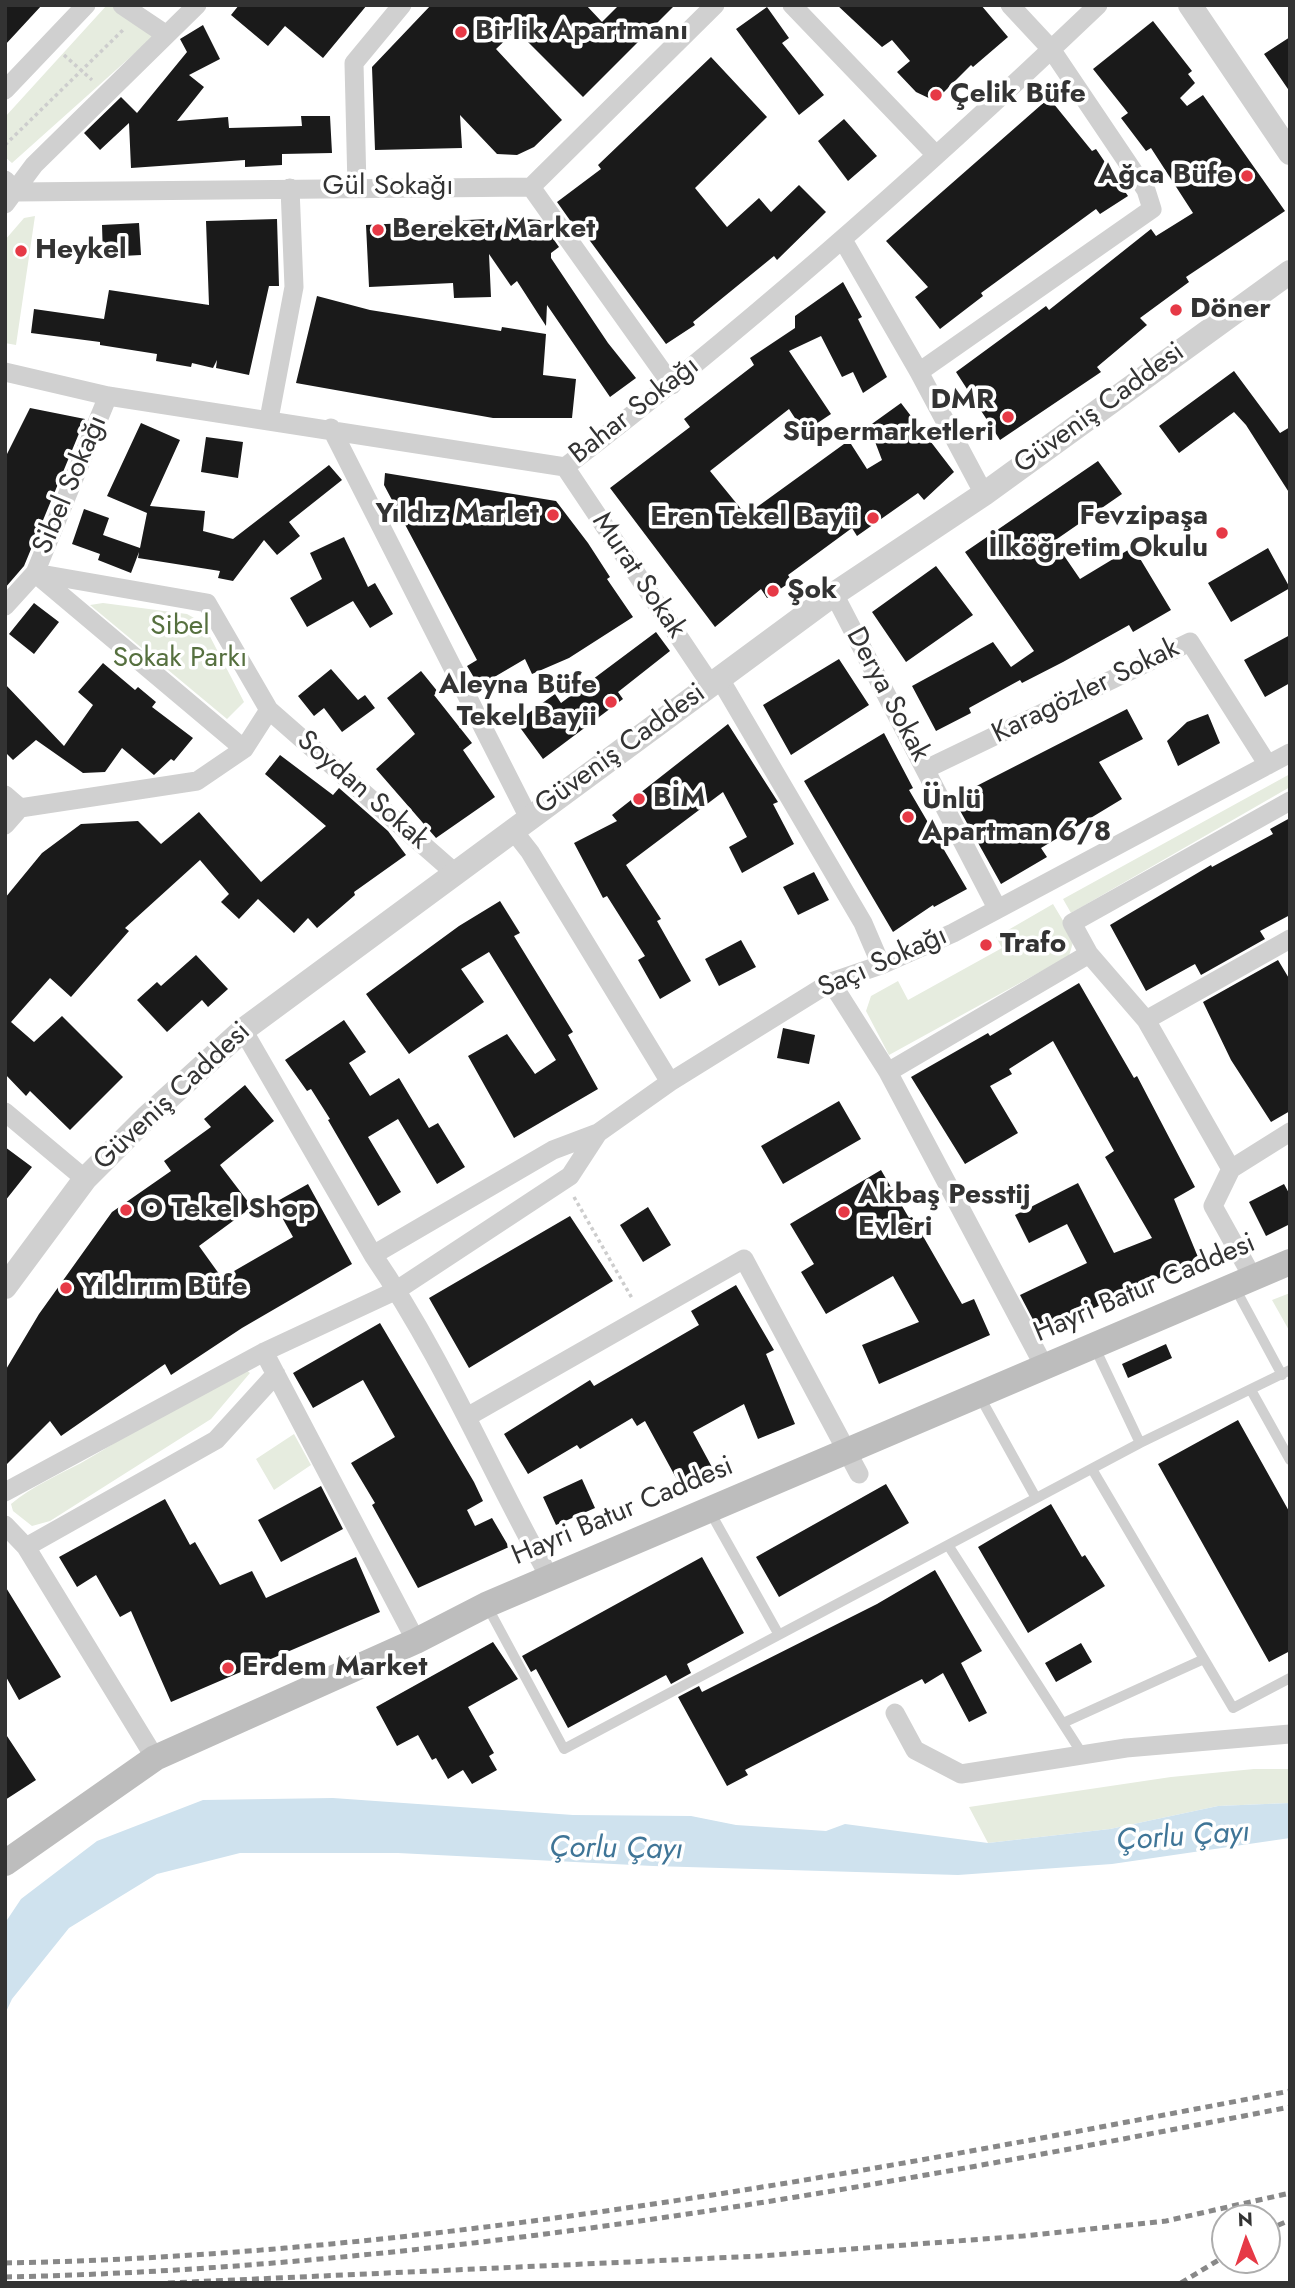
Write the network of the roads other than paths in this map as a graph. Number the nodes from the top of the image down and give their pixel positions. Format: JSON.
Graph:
{"nodes":[{"id":1,"x":86,"y":5,"type":"edge"},
{"id":2,"x":197,"y":5,"type":"edge"},
{"id":3,"x":402,"y":5,"type":"edge"},
{"id":4,"x":715,"y":5,"type":"edge"},
{"id":5,"x":792,"y":5,"type":"edge"},
{"id":6,"x":1010,"y":5,"type":"edge"},
{"id":7,"x":1098,"y":5,"type":"edge"},
{"id":8,"x":1189,"y":5,"type":"edge"},
{"id":9,"x":130,"y":10,"type":"edge"},
{"id":10,"x":165,"y":34,"type":"junction"},
{"id":11,"x":1051,"y":49,"type":"junction"},
{"id":12,"x":5,"y":90,"type":"edge"},
{"id":13,"x":1290,"y":153,"type":"edge"},
{"id":14,"x":936,"y":155,"type":"junction"},
{"id":15,"x":357,"y":187,"type":"junction"},
{"id":16,"x":531,"y":187,"type":"junction"},
{"id":17,"x":290,"y":188,"type":"junction"},
{"id":18,"x":9,"y":192,"type":"edge"},
{"id":19,"x":843,"y":240,"type":"junction"},
{"id":20,"x":1290,"y":272,"type":"edge"},
{"id":21,"x":5,"y":372,"type":"edge"},
{"id":22,"x":919,"y":372,"type":"junction"},
{"id":23,"x":672,"y":385,"type":"junction"},
{"id":24,"x":108,"y":396,"type":"junction"},
{"id":25,"x":269,"y":419,"type":"junction"},
{"id":26,"x":331,"y":428,"type":"junction"},
{"id":27,"x":565,"y":467,"type":"junction"},
{"id":28,"x":984,"y":494,"type":"junction"},
{"id":29,"x":35,"y":573,"type":"junction"},
{"id":30,"x":834,"y":594,"type":"junction"},
{"id":31,"x":5,"y":606,"type":"edge"},
{"id":32,"x":715,"y":682,"type":"junction"},
{"id":33,"x":269,"y":710,"type":"junction"},
{"id":34,"x":244,"y":749,"type":"junction"},
{"id":35,"x":1290,"y":753,"type":"edge"},
{"id":36,"x":1268,"y":765,"type":"junction"},
{"id":37,"x":926,"y":769,"type":"junction"},
{"id":38,"x":12,"y":801,"type":"edge"},
{"id":39,"x":1290,"y":801,"type":"edge"},
{"id":40,"x":521,"y":824,"type":"junction"},
{"id":41,"x":5,"y":825,"type":"edge"},
{"id":42,"x":454,"y":873,"type":"junction"},
{"id":43,"x":998,"y":908,"type":"junction"},
{"id":44,"x":1290,"y":939,"type":"edge"},
{"id":45,"x":1089,"y":954,"type":"junction"},
{"id":46,"x":881,"y":965,"type":"junction"},
{"id":47,"x":831,"y":982,"type":"junction"},
{"id":48,"x":1146,"y":1020,"type":"junction"},
{"id":49,"x":243,"y":1030,"type":"junction"},
{"id":50,"x":888,"y":1073,"type":"junction"},
{"id":51,"x":670,"y":1082,"type":"junction"},
{"id":52,"x":5,"y":1112,"type":"edge"},
{"id":53,"x":1290,"y":1132,"type":"edge"},
{"id":54,"x":598,"y":1133,"type":"junction"},
{"id":55,"x":1231,"y":1169,"type":"junction"},
{"id":56,"x":85,"y":1179,"type":"junction"},
{"id":57,"x":373,"y":1255,"type":"junction"},
{"id":58,"x":1290,"y":1262,"type":"edge"},
{"id":59,"x":1243,"y":1282,"type":"junction"},
{"id":60,"x":5,"y":1287,"type":"edge"},
{"id":61,"x":397,"y":1290,"type":"junction"},
{"id":62,"x":1094,"y":1344,"type":"junction"},
{"id":63,"x":264,"y":1352,"type":"junction"},
{"id":64,"x":1044,"y":1366,"type":"junction"},
{"id":65,"x":1286,"y":1372,"type":"edge"},
{"id":66,"x":276,"y":1374,"type":"junction"},
{"id":67,"x":1251,"y":1390,"type":"junction"},
{"id":68,"x":978,"y":1394,"type":"junction"},
{"id":69,"x":467,"y":1417,"type":"junction"},
{"id":70,"x":1140,"y":1443,"type":"junction"},
{"id":71,"x":847,"y":1450,"type":"junction"},
{"id":72,"x":1290,"y":1460,"type":"edge"},
{"id":73,"x":1091,"y":1469,"type":"junction"},
{"id":74,"x":859,"y":1474,"type":"dead end"},
{"id":75,"x":5,"y":1492,"type":"edge"},
{"id":76,"x":1036,"y":1498,"type":"junction"},
{"id":77,"x":708,"y":1510,"type":"junction"},
{"id":78,"x":5,"y":1525,"type":"edge"},
{"id":79,"x":948,"y":1545,"type":"junction"},
{"id":80,"x":26,"y":1546,"type":"junction"},
{"id":81,"x":550,"y":1578,"type":"junction"},
{"id":82,"x":486,"y":1605,"type":"junction"},
{"id":83,"x":779,"y":1635,"type":"junction"},
{"id":84,"x":416,"y":1641,"type":"junction"},
{"id":85,"x":1204,"y":1659,"type":"junction"},
{"id":86,"x":1290,"y":1678,"type":"edge"},
{"id":87,"x":895,"y":1713,"type":"dead end"},
{"id":88,"x":1063,"y":1723,"type":"junction"},
{"id":89,"x":1290,"y":1734,"type":"edge"},
{"id":90,"x":1083,"y":1755,"type":"junction"},
{"id":91,"x":155,"y":1758,"type":"junction"},
{"id":92,"x":5,"y":1863,"type":"edge"}],
"edges":[{"from":1,"to":12,"type":"street"},
{"from":2,"to":10,"type":"street"},
{"from":3,"to":15,"type":"street"},
{"from":4,"to":16,"type":"street"},
{"from":5,"to":14,"type":"street"},
{"from":6,"to":11,"type":"street"},
{"from":7,"to":11,"type":"street","name":"Bahar Sokağı"},
{"from":8,"to":13,"type":"street"},
{"from":9,"to":10,"type":"street"},
{"from":10,"to":18,"type":"street"},
{"from":11,"to":14,"type":"street","name":"Bahar Sokağı"},
{"from":11,"to":22,"type":"street"},
{"from":14,"to":19,"type":"street","name":"Bahar Sokağı"},
{"from":15,"to":16,"type":"street","name":"Gül Sokağı"},
{"from":15,"to":17,"type":"street","name":"Gül Sokağı"},
{"from":16,"to":23,"type":"street"},
{"from":17,"to":18,"type":"street","name":"Gül Sokağı"},
{"from":17,"to":25,"type":"street"},
{"from":19,"to":22,"type":"street"},
{"from":19,"to":23,"type":"street","name":"Bahar Sokağı"},
{"from":20,"to":28,"type":"street","name":"Güveniş Caddesi"},
{"from":21,"to":24,"type":"street","name":"Bahar Sokağı"},
{"from":22,"to":28,"type":"street"},
{"from":23,"to":27,"type":"street","name":"Bahar Sokağı"},
{"from":24,"to":25,"type":"street","name":"Bahar Sokağı"},
{"from":24,"to":29,"type":"street","name":"Sibel Sokağı"},
{"from":25,"to":26,"type":"street","name":"Bahar Sokağı"},
{"from":26,"to":27,"type":"street","name":"Bahar Sokağı"},
{"from":26,"to":40,"type":"street"},
{"from":27,"to":32,"type":"street","name":"Murat Sokak"},
{"from":28,"to":30,"type":"street","name":"Güveniş Caddesi"},
{"from":29,"to":31,"type":"street","name":"Sibel Sokağı"},
{"from":29,"to":33,"type":"street","name":"Soydan Sokak"},
{"from":29,"to":34,"type":"street"},
{"from":30,"to":32,"type":"street","name":"Güveniş Caddesi"},
{"from":30,"to":37,"type":"street","name":"Derya Sokak"},
{"from":32,"to":40,"type":"street","name":"Güveniş Caddesi"},
{"from":32,"to":46,"type":"street","name":"Murat Sokak"},
{"from":33,"to":34,"type":"street"},
{"from":33,"to":42,"type":"street","name":"Soydan Sokak"},
{"from":34,"to":38,"type":"street"},
{"from":35,"to":36,"type":"street","name":"Saçı Sokağı"},
{"from":36,"to":37,"type":"street","name":"Karagözler Sokak"},
{"from":36,"to":43,"type":"street","name":"Saçı Sokağı"},
{"from":37,"to":43,"type":"street","name":"Derya Sokak"},
{"from":38,"to":41,"type":"street"},
{"from":39,"to":45,"type":"street"},
{"from":40,"to":42,"type":"street","name":"Güveniş Caddesi"},
{"from":40,"to":51,"type":"street"},
{"from":42,"to":49,"type":"street","name":"Güveniş Caddesi"},
{"from":43,"to":46,"type":"street","name":"Saçı Sokağı"},
{"from":44,"to":48,"type":"street"},
{"from":45,"to":48,"type":"street"},
{"from":45,"to":50,"type":"street"},
{"from":46,"to":47,"type":"street","name":"Saçı Sokağı"},
{"from":47,"to":50,"type":"street"},
{"from":47,"to":51,"type":"street","name":"Saçı Sokağı"},
{"from":48,"to":55,"type":"street"},
{"from":49,"to":56,"type":"street","name":"Güveniş Caddesi"},
{"from":49,"to":57,"type":"street"},
{"from":50,"to":64,"type":"street"},
{"from":51,"to":54,"type":"street","name":"Saçı Sokağı"},
{"from":52,"to":56,"type":"street"},
{"from":53,"to":55,"type":"street"},
{"from":54,"to":57,"type":"street"},
{"from":54,"to":61,"type":"street"},
{"from":55,"to":59,"type":"street"},
{"from":56,"to":60,"type":"street","name":"Güveniş Caddesi"},
{"from":57,"to":61,"type":"street"},
{"from":58,"to":59,"type":"main road","name":"Hayri Batur Caddesi"},
{"from":59,"to":62,"type":"main road","name":"Hayri Batur Caddesi"},
{"from":59,"to":65,"type":"lane"},
{"from":61,"to":63,"type":"street"},
{"from":61,"to":69,"type":"street"},
{"from":62,"to":64,"type":"main road","name":"Hayri Batur Caddesi"},
{"from":62,"to":70,"type":"lane"},
{"from":63,"to":66,"type":"street"},
{"from":63,"to":75,"type":"street"},
{"from":64,"to":68,"type":"main road","name":"Hayri Batur Caddesi"},
{"from":65,"to":67,"type":"lane"},
{"from":66,"to":80,"type":"street"},
{"from":66,"to":84,"type":"street"},
{"from":67,"to":70,"type":"lane"},
{"from":67,"to":72,"type":"lane"},
{"from":68,"to":71,"type":"main road","name":"Hayri Batur Caddesi"},
{"from":68,"to":76,"type":"lane"},
{"from":69,"to":71,"type":"street"},
{"from":69,"to":81,"type":"street"},
{"from":70,"to":73,"type":"lane"},
{"from":71,"to":74,"type":"street"},
{"from":71,"to":77,"type":"main road","name":"Hayri Batur Caddesi"},
{"from":73,"to":76,"type":"lane"},
{"from":73,"to":85,"type":"lane"},
{"from":76,"to":79,"type":"lane"},
{"from":77,"to":81,"type":"main road","name":"Hayri Batur Caddesi"},
{"from":77,"to":83,"type":"lane"},
{"from":78,"to":80,"type":"street"},
{"from":79,"to":83,"type":"lane"},
{"from":79,"to":88,"type":"lane"},
{"from":80,"to":91,"type":"street"},
{"from":81,"to":82,"type":"main road","name":"Hayri Batur Caddesi"},
{"from":82,"to":83,"type":"lane"},
{"from":82,"to":84,"type":"main road","name":"Hayri Batur Caddesi"},
{"from":84,"to":91,"type":"main road","name":"Hayri Batur Caddesi"},
{"from":85,"to":86,"type":"lane"},
{"from":85,"to":88,"type":"lane"},
{"from":87,"to":90,"type":"street"},
{"from":88,"to":90,"type":"lane"},
{"from":89,"to":90,"type":"street"},
{"from":91,"to":92,"type":"main road","name":"Hayri Batur Caddesi"}]}
